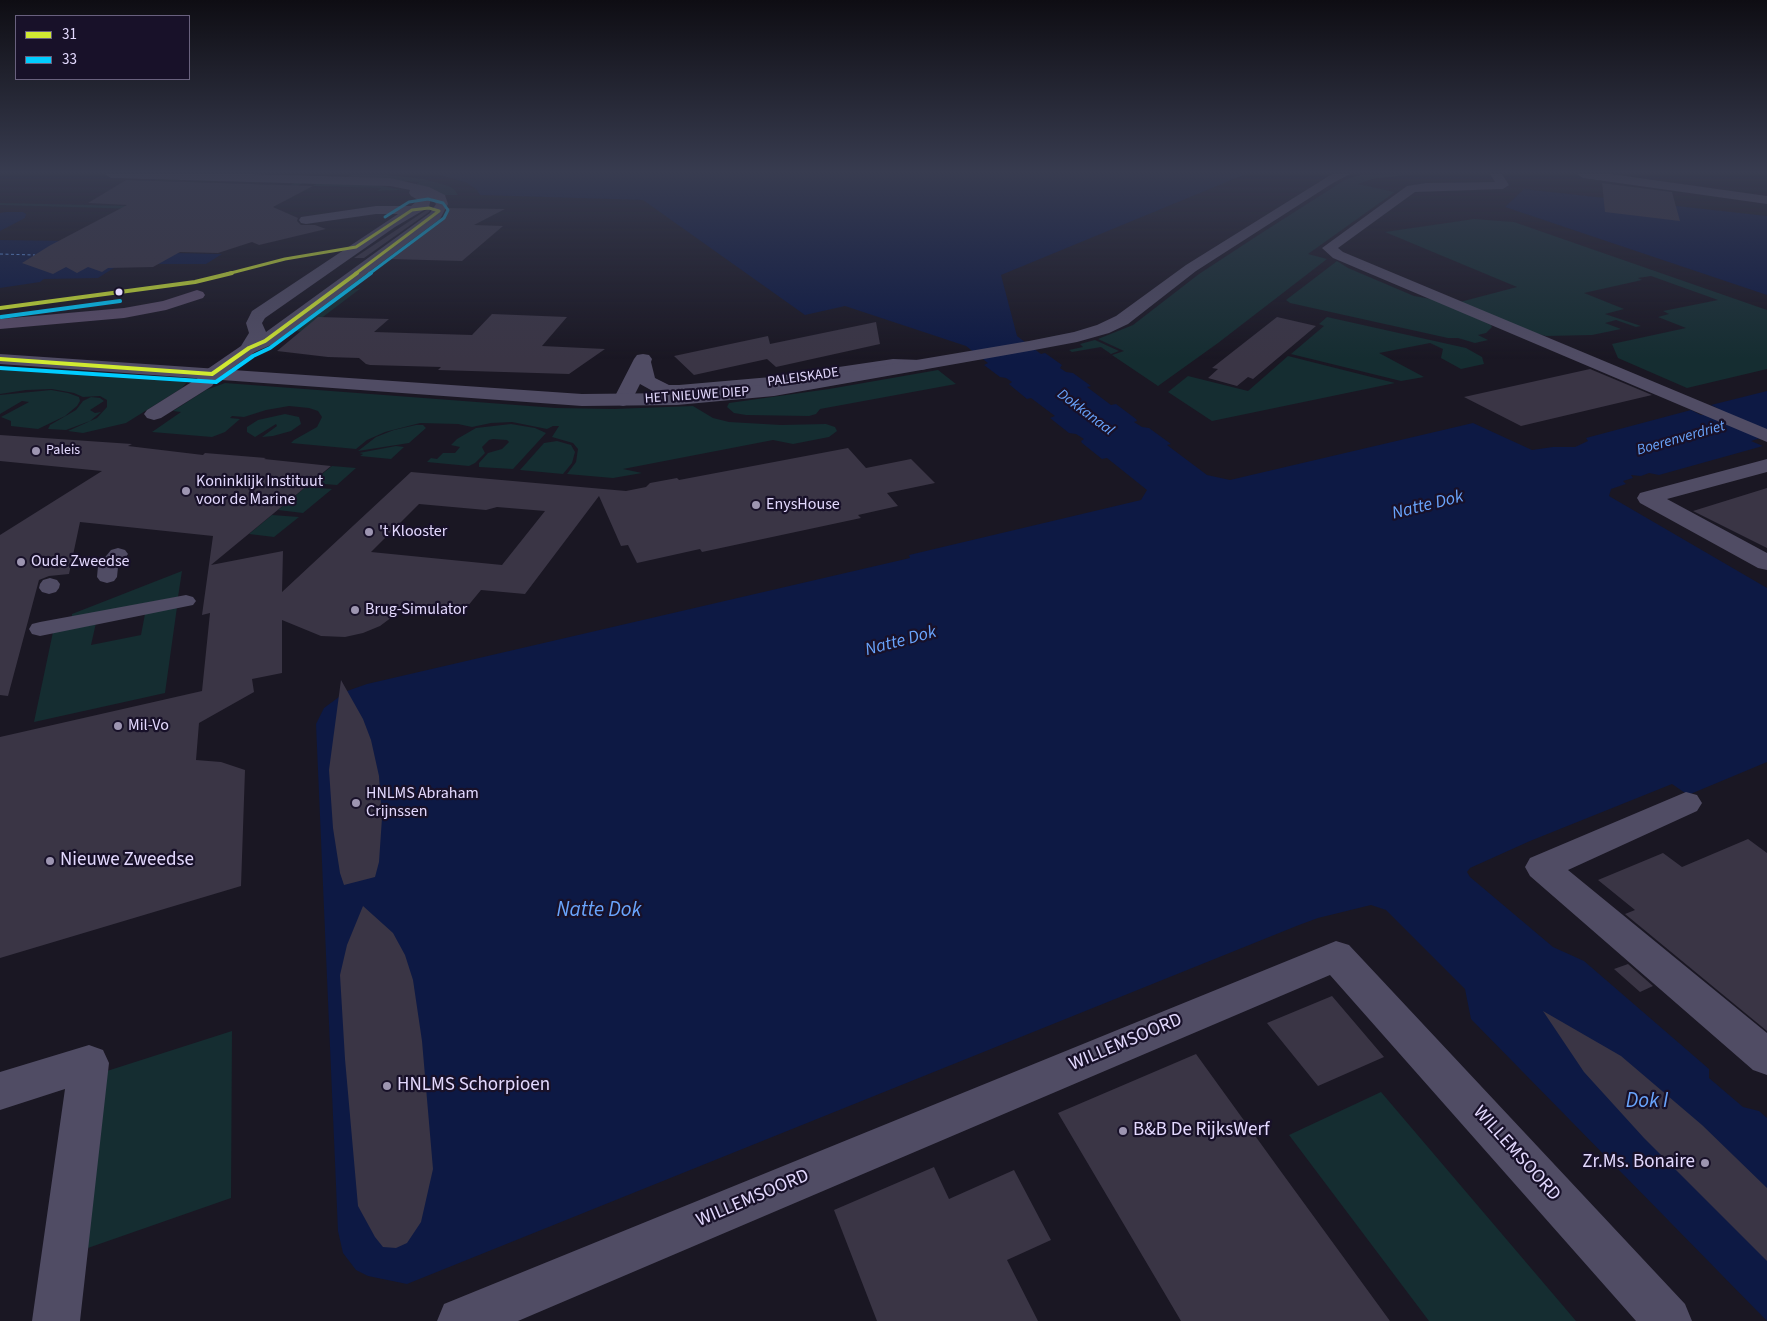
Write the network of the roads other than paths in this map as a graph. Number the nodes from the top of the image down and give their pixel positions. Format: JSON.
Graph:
{"nodes":[{"id":1,"x":374,"y":236,"type":"edge"},
{"id":2,"x":408,"y":236,"type":"edge"},
{"id":3,"x":1241,"y":236,"type":"edge"},
{"id":4,"x":1346,"y":236,"type":"edge"},
{"id":5,"x":340,"y":258,"type":"junction"},
{"id":6,"x":376,"y":260,"type":"junction"},
{"id":7,"x":0,"y":313,"type":"edge"},
{"id":8,"x":0,"y":324,"type":"edge"},
{"id":9,"x":250,"y":348,"type":"junction"},
{"id":10,"x":0,"y":359,"type":"edge"},
{"id":11,"x":920,"y":365,"type":"junction"},
{"id":12,"x":212,"y":374,"type":"junction"},
{"id":13,"x":623,"y":400,"type":"junction"},
{"id":14,"x":154,"y":414,"type":"dead end"},
{"id":15,"x":1767,"y":436,"type":"edge"},
{"id":16,"x":1767,"y":465,"type":"edge"},
{"id":17,"x":118,"y":554,"type":"dead end"},
{"id":18,"x":1767,"y":563,"type":"edge"},
{"id":19,"x":107,"y":577,"type":"dead end"},
{"id":20,"x":186,"y":601,"type":"dead end"},
{"id":21,"x":43,"y":620,"type":"dead end"},
{"id":22,"x":1686,"y":803,"type":"dead end"},
{"id":23,"x":1767,"y":1057,"type":"edge"},
{"id":24,"x":0,"y":1091,"type":"edge"},
{"id":25,"x":56,"y":1321,"type":"edge"},
{"id":26,"x":461,"y":1321,"type":"edge"},
{"id":27,"x":1668,"y":1321,"type":"edge"}],
"edges":[{"from":1,"to":5,"type":"street"},
{"from":2,"to":6,"type":"street"},
{"from":3,"to":11,"type":"street","name":"HET NIEUWE DIEP"},
{"from":4,"to":15,"type":"street"},
{"from":5,"to":6,"type":"street"},
{"from":5,"to":9,"type":"street"},
{"from":6,"to":9,"type":"street"},
{"from":7,"to":8,"type":"main road"},
{"from":9,"to":12,"type":"street"},
{"from":10,"to":12,"type":"street","name":"HET NIEUWE DIEP"},
{"from":11,"to":13,"type":"street","name":"HET NIEUWE DIEP"},
{"from":11,"to":13,"type":"street","name":"PALEISKADE"},
{"from":12,"to":13,"type":"street","name":"HET NIEUWE DIEP"},
{"from":12,"to":14,"type":"street"},
{"from":16,"to":18,"type":"street"},
{"from":17,"to":19,"type":"street"},
{"from":20,"to":21,"type":"street"},
{"from":22,"to":23,"type":"street"},
{"from":24,"to":25,"type":"street"},
{"from":26,"to":27,"type":"street","name":"WILLEMSOORD"}]}
